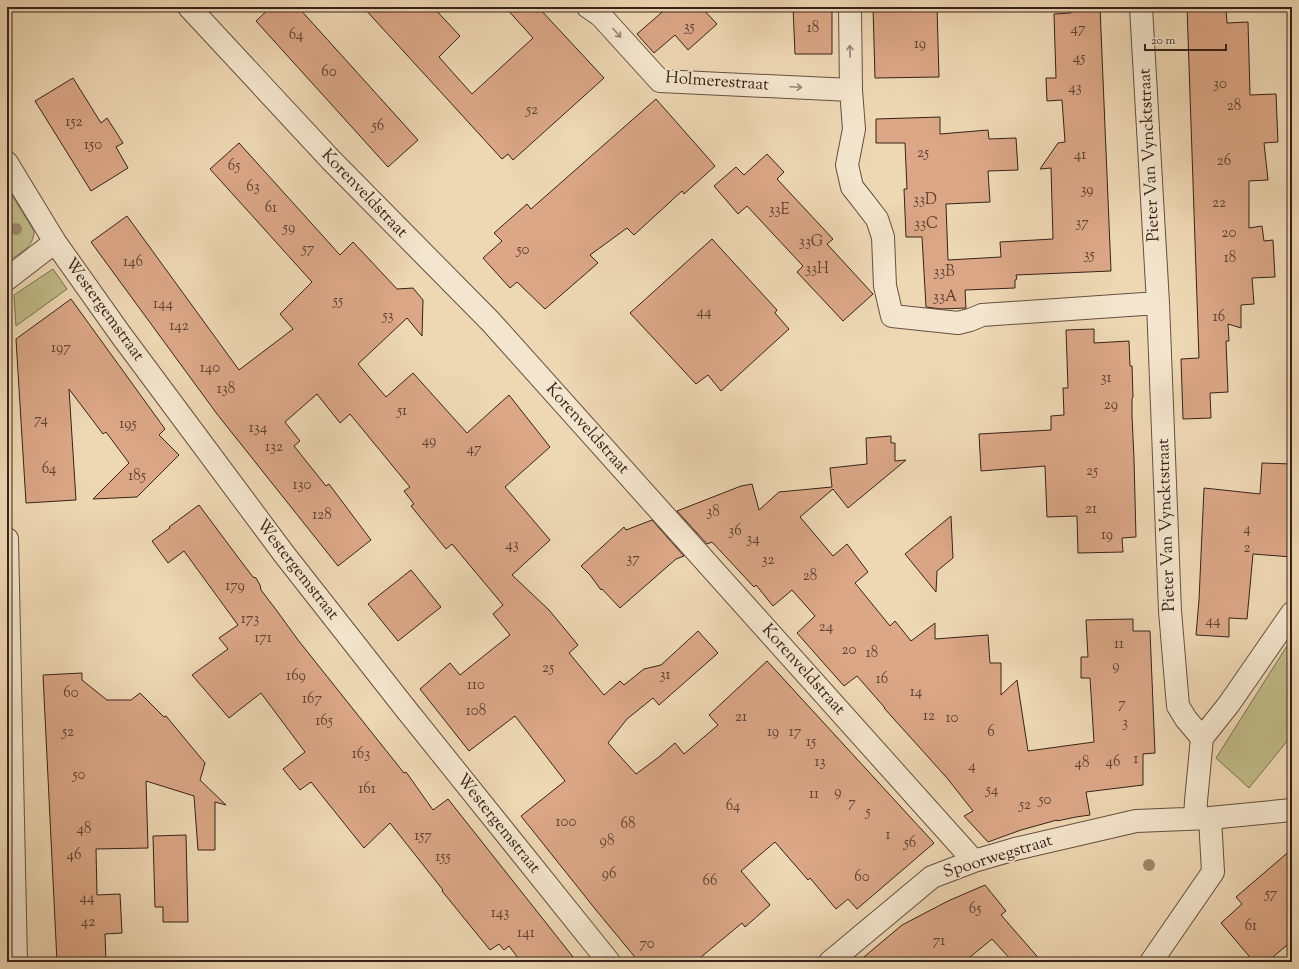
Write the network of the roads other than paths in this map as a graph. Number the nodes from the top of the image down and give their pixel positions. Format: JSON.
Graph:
{"nodes":[{"id":1,"x":189,"y":7,"type":"edge"},
{"id":2,"x":588,"y":7,"type":"edge"},
{"id":3,"x":850,"y":7,"type":"edge"},
{"id":4,"x":1141,"y":7,"type":"edge"},
{"id":5,"x":851,"y":90,"type":"junction"},
{"id":6,"x":7,"y":162,"type":"edge"},
{"id":7,"x":55,"y":242,"type":"junction"},
{"id":8,"x":7,"y":279,"type":"edge"},
{"id":9,"x":1158,"y":303,"type":"junction"},
{"id":10,"x":7,"y":539,"type":"edge"},
{"id":11,"x":1292,"y":613,"type":"edge"},
{"id":12,"x":1202,"y":738,"type":"junction"},
{"id":13,"x":1292,"y":810,"type":"edge"},
{"id":14,"x":1203,"y":818,"type":"junction"},
{"id":15,"x":974,"y":861,"type":"junction"},
{"id":16,"x":16,"y":962,"type":"edge"},
{"id":17,"x":609,"y":962,"type":"edge"},
{"id":18,"x":830,"y":962,"type":"edge"},
{"id":19,"x":1151,"y":962,"type":"edge"}],
"edges":[{"from":1,"to":15,"type":"street","name":"Korenveldstraat"},
{"from":2,"to":5,"type":"street","name":"Holmerestraat","one_way":true},
{"from":5,"to":3,"type":"street","one_way":true},
{"from":4,"to":9,"type":"street","name":"Pieter Van Vyncktstraat"},
{"from":5,"to":9,"type":"street"},
{"from":6,"to":7,"type":"street","name":"Westergemstraat"},
{"from":7,"to":8,"type":"street"},
{"from":7,"to":17,"type":"street","name":"Westergemstraat"},
{"from":9,"to":12,"type":"street","name":"Pieter Van Vyncktstraat"},
{"from":10,"to":16,"type":"street"},
{"from":11,"to":12,"type":"street"},
{"from":12,"to":14,"type":"street"},
{"from":13,"to":14,"type":"street","name":"Spoorwegstraat"},
{"from":14,"to":15,"type":"street","name":"Spoorwegstraat"},
{"from":14,"to":19,"type":"street"},
{"from":15,"to":18,"type":"street","name":"Spoorwegstraat"}]}
